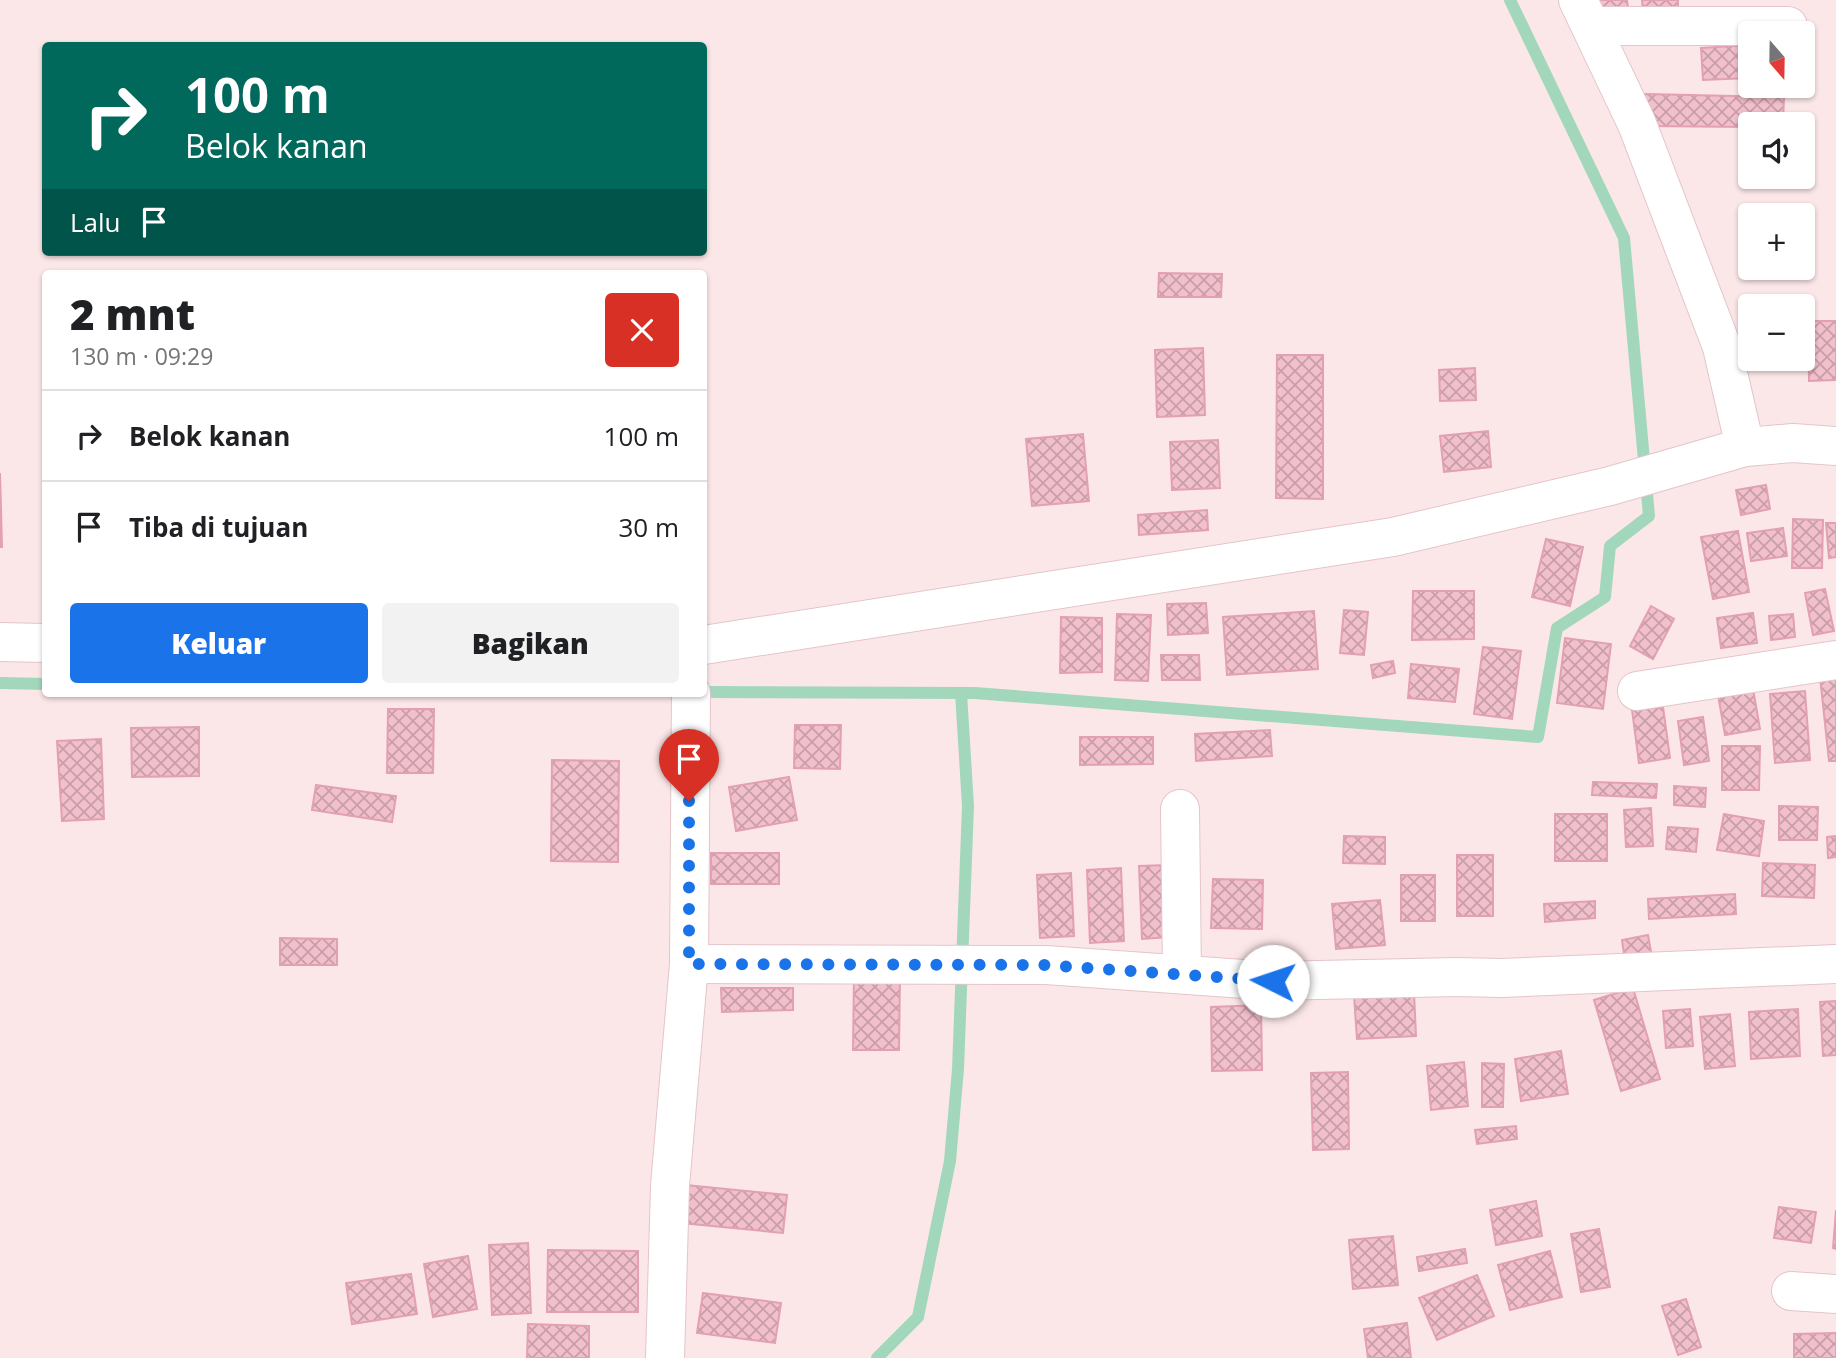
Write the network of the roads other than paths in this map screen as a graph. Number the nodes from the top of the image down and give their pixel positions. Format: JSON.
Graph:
{"nodes":[{"id":1,"x":1585,"y":13,"type":"edge"},
{"id":2,"x":1738,"y":23,"type":"edge"},
{"id":3,"x":1836,"y":446,"type":"edge"},
{"id":4,"x":1745,"y":447,"type":"junction"},
{"id":5,"x":0,"y":642,"type":"edge"},
{"id":6,"x":42,"y":643,"type":"edge"},
{"id":7,"x":707,"y":645,"type":"edge"},
{"id":8,"x":1836,"y":660,"type":"edge"},
{"id":9,"x":1637,"y":691,"type":"dead end"},
{"id":10,"x":691,"y":697,"type":"edge"},
{"id":11,"x":1181,"y":809,"type":"dead end"},
{"id":12,"x":689,"y":964,"type":"junction"},
{"id":13,"x":1836,"y":964,"type":"edge"},
{"id":14,"x":1182,"y":974,"type":"junction"},
{"id":15,"x":1791,"y":1291,"type":"dead end"},
{"id":16,"x":1836,"y":1294,"type":"edge"},
{"id":17,"x":665,"y":1358,"type":"edge"}],
"edges":[{"from":1,"to":2,"type":"street"},
{"from":1,"to":4,"type":"street"},
{"from":3,"to":4,"type":"street"},
{"from":4,"to":7,"type":"street"},
{"from":5,"to":6,"type":"street"},
{"from":8,"to":9,"type":"street"},
{"from":10,"to":12,"type":"street"},
{"from":11,"to":14,"type":"street"},
{"from":12,"to":14,"type":"street"},
{"from":12,"to":17,"type":"street"},
{"from":13,"to":14,"type":"street"},
{"from":15,"to":16,"type":"street"}]}
